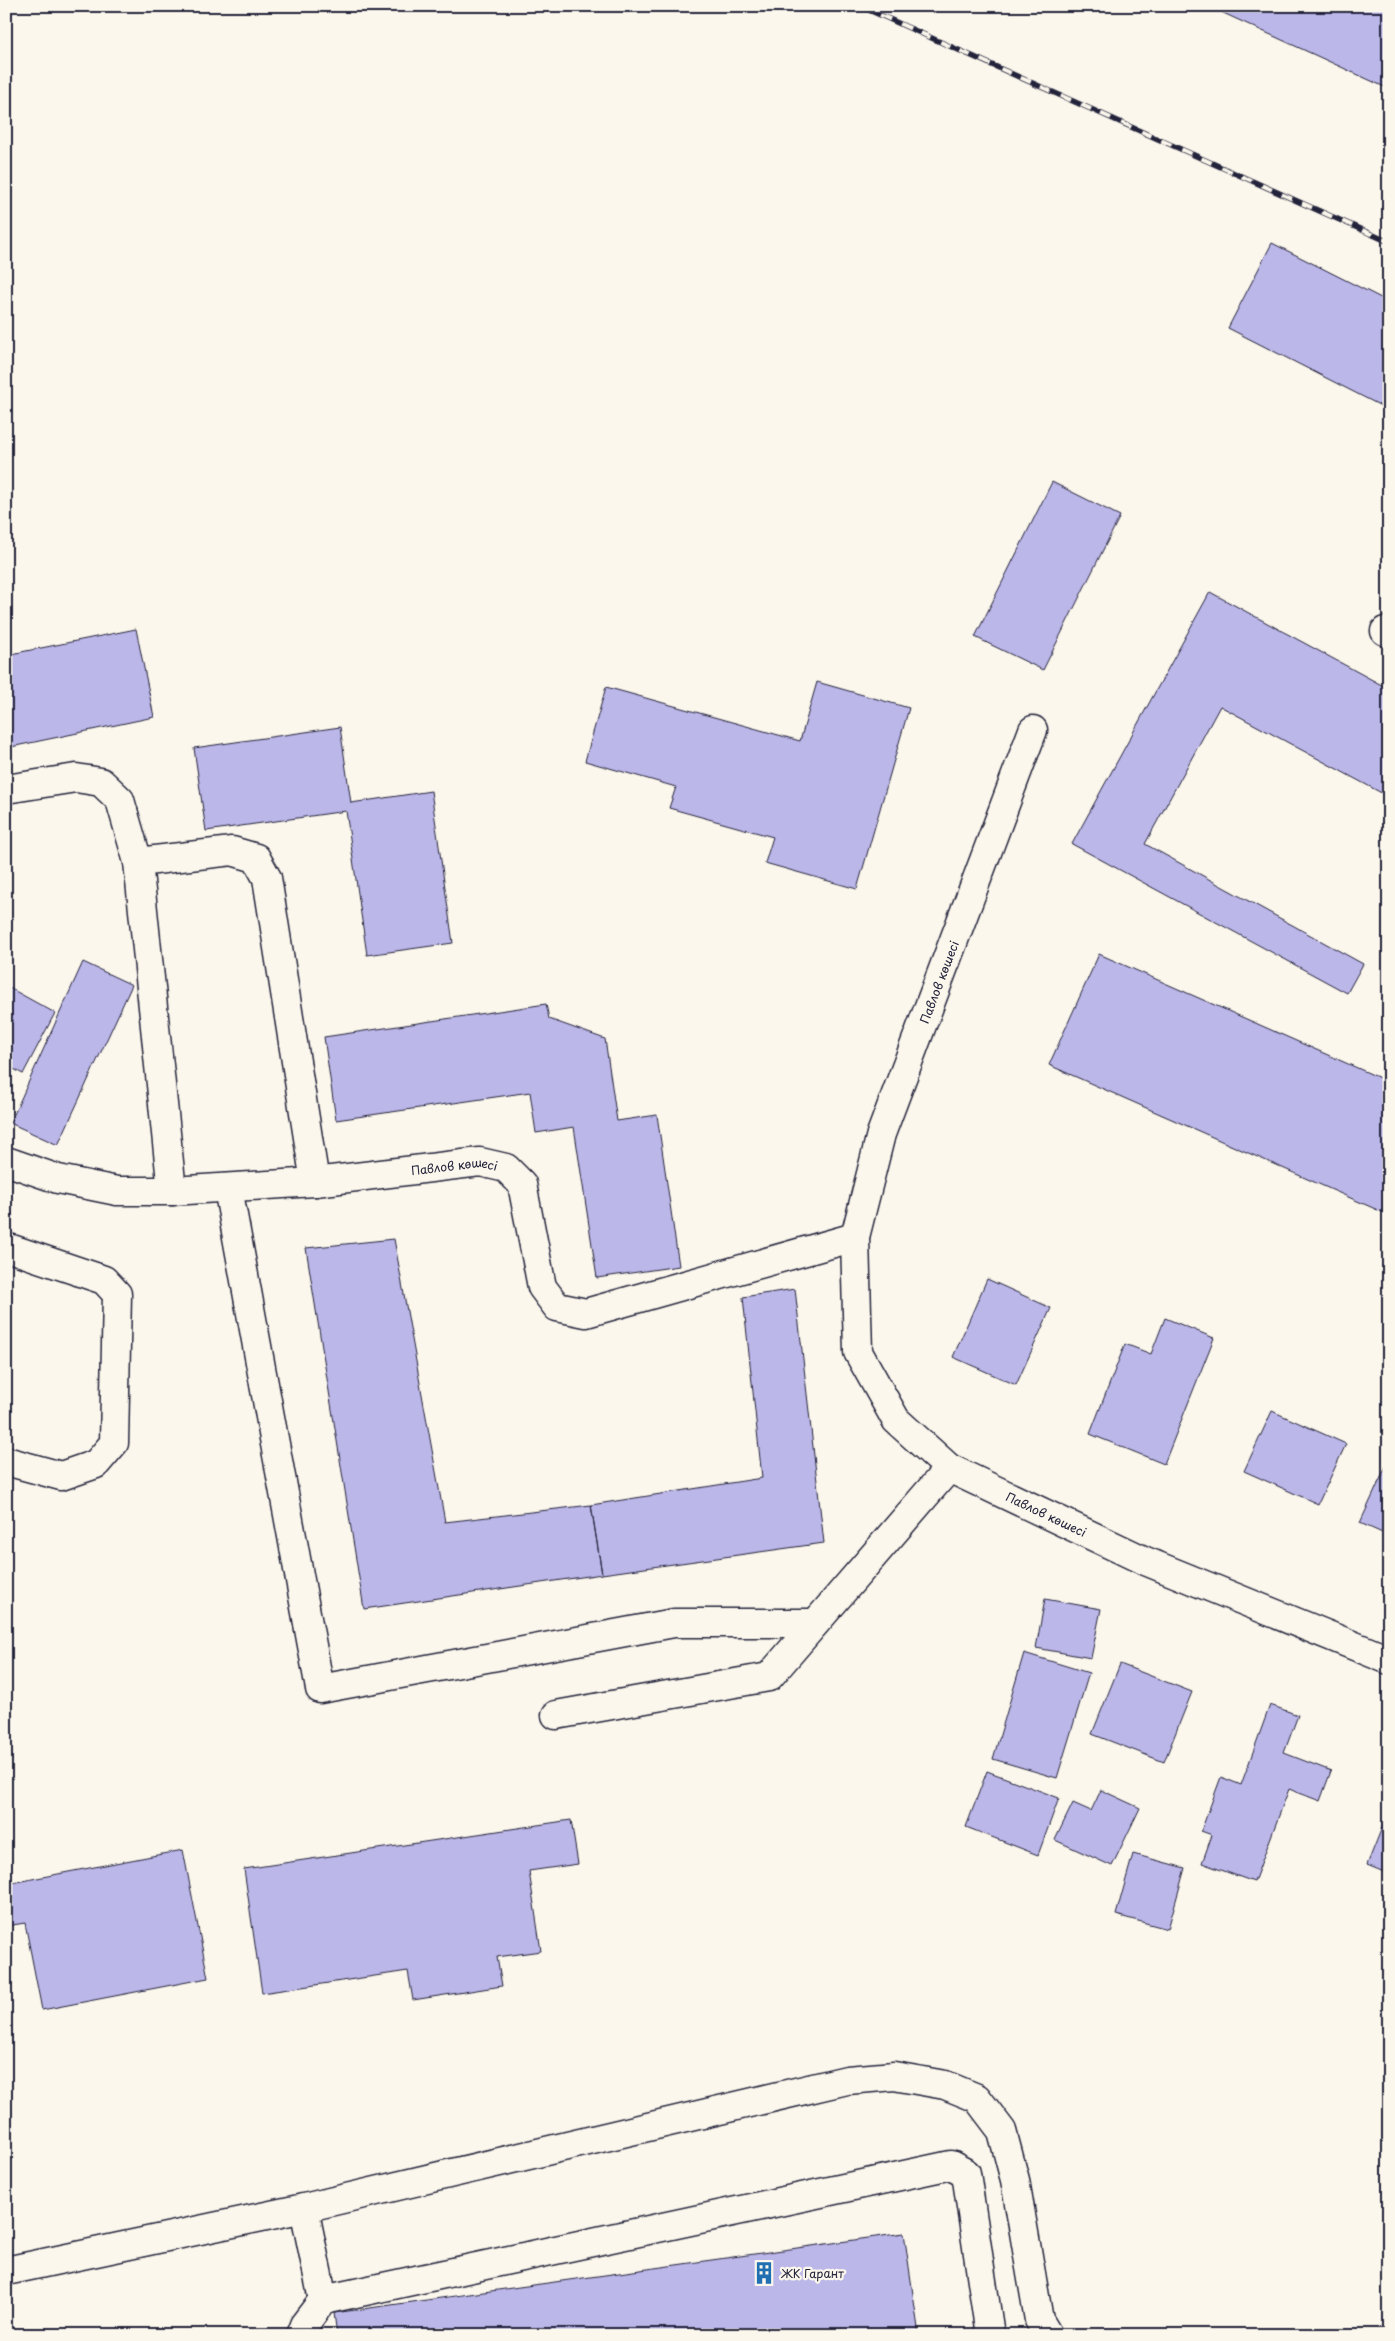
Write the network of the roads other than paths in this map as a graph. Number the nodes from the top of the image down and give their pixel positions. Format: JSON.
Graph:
{"nodes":[{"id":1,"x":1033,"y":730,"type":"dead end"},
{"id":2,"x":6,"y":789,"type":"edge"},
{"id":3,"x":138,"y":862,"type":"junction"},
{"id":4,"x":6,"y":1161,"type":"edge"},
{"id":5,"x":315,"y":1182,"type":"junction"},
{"id":6,"x":228,"y":1188,"type":"junction"},
{"id":7,"x":172,"y":1191,"type":"junction"},
{"id":8,"x":855,"y":1237,"type":"junction"},
{"id":9,"x":6,"y":1246,"type":"edge"},
{"id":10,"x":6,"y":1461,"type":"edge"},
{"id":11,"x":949,"y":1468,"type":"junction"},
{"id":12,"x":815,"y":1623,"type":"junction"},
{"id":13,"x":1389,"y":1660,"type":"edge"},
{"id":14,"x":556,"y":1715,"type":"dead end"},
{"id":15,"x":304,"y":2208,"type":"junction"},
{"id":16,"x":6,"y":2271,"type":"edge"},
{"id":17,"x":323,"y":2300,"type":"junction"},
{"id":18,"x":300,"y":2335,"type":"edge"},
{"id":19,"x":990,"y":2335,"type":"edge"},
{"id":20,"x":1048,"y":2335,"type":"edge"}],
"edges":[{"from":1,"to":8,"type":"street","name":"Павлов көшесі"},
{"from":2,"to":3,"type":"street"},
{"from":3,"to":5,"type":"street"},
{"from":3,"to":7,"type":"street"},
{"from":4,"to":7,"type":"street","name":"Павлов көшесі"},
{"from":5,"to":6,"type":"street","name":"Павлов көшесі"},
{"from":5,"to":8,"type":"street","name":"Павлов көшесі"},
{"from":6,"to":7,"type":"street","name":"Павлов көшесі"},
{"from":6,"to":12,"type":"street"},
{"from":8,"to":11,"type":"street","name":"Павлов көшесі"},
{"from":9,"to":10,"type":"street"},
{"from":11,"to":12,"type":"street"},
{"from":11,"to":13,"type":"street","name":"Павлов көшесі"},
{"from":12,"to":14,"type":"street"},
{"from":15,"to":16,"type":"street"},
{"from":15,"to":17,"type":"street"},
{"from":15,"to":20,"type":"street"},
{"from":17,"to":18,"type":"street"},
{"from":17,"to":19,"type":"street"}]}
